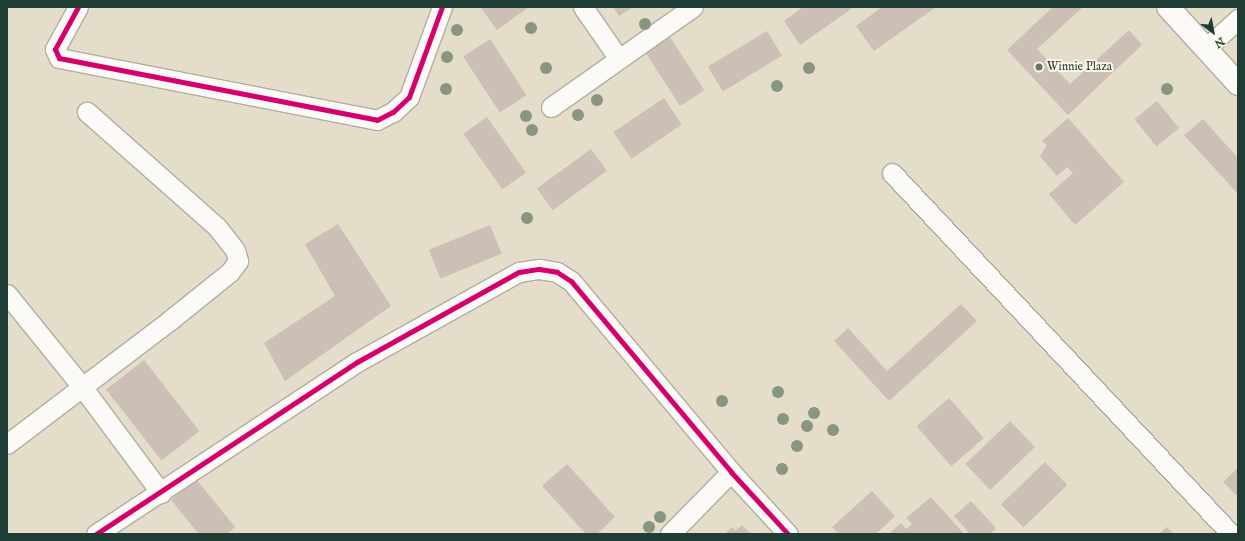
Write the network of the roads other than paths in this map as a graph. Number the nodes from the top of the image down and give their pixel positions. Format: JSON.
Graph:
{"nodes":[{"id":1,"x":78,"y":7,"type":"edge"},
{"id":2,"x":442,"y":7,"type":"edge"},
{"id":3,"x":583,"y":7,"type":"edge"},
{"id":4,"x":693,"y":7,"type":"edge"},
{"id":5,"x":1168,"y":7,"type":"edge"},
{"id":6,"x":1238,"y":19,"type":"edge"},
{"id":7,"x":1205,"y":49,"type":"junction"},
{"id":8,"x":619,"y":59,"type":"junction"},
{"id":9,"x":1238,"y":84,"type":"edge"},
{"id":10,"x":551,"y":107,"type":"dead end"},
{"id":11,"x":87,"y":112,"type":"dead end"},
{"id":12,"x":892,"y":173,"type":"dead end"},
{"id":13,"x":7,"y":294,"type":"edge"},
{"id":14,"x":83,"y":388,"type":"junction"},
{"id":15,"x":7,"y":444,"type":"edge"},
{"id":16,"x":731,"y":472,"type":"junction"},
{"id":17,"x":161,"y":493,"type":"junction"},
{"id":18,"x":1223,"y":531,"type":"edge"},
{"id":19,"x":96,"y":534,"type":"edge"},
{"id":20,"x":670,"y":534,"type":"edge"},
{"id":21,"x":788,"y":534,"type":"edge"}],
"edges":[{"from":1,"to":2,"type":"street"},
{"from":3,"to":8,"type":"street"},
{"from":4,"to":8,"type":"street"},
{"from":5,"to":7,"type":"street"},
{"from":6,"to":7,"type":"street"},
{"from":7,"to":9,"type":"street"},
{"from":8,"to":10,"type":"street"},
{"from":11,"to":14,"type":"street"},
{"from":12,"to":18,"type":"street"},
{"from":13,"to":14,"type":"street"},
{"from":14,"to":15,"type":"street"},
{"from":14,"to":17,"type":"street"},
{"from":16,"to":17,"type":"street"},
{"from":16,"to":20,"type":"street"},
{"from":16,"to":21,"type":"street"},
{"from":17,"to":19,"type":"street"}]}
